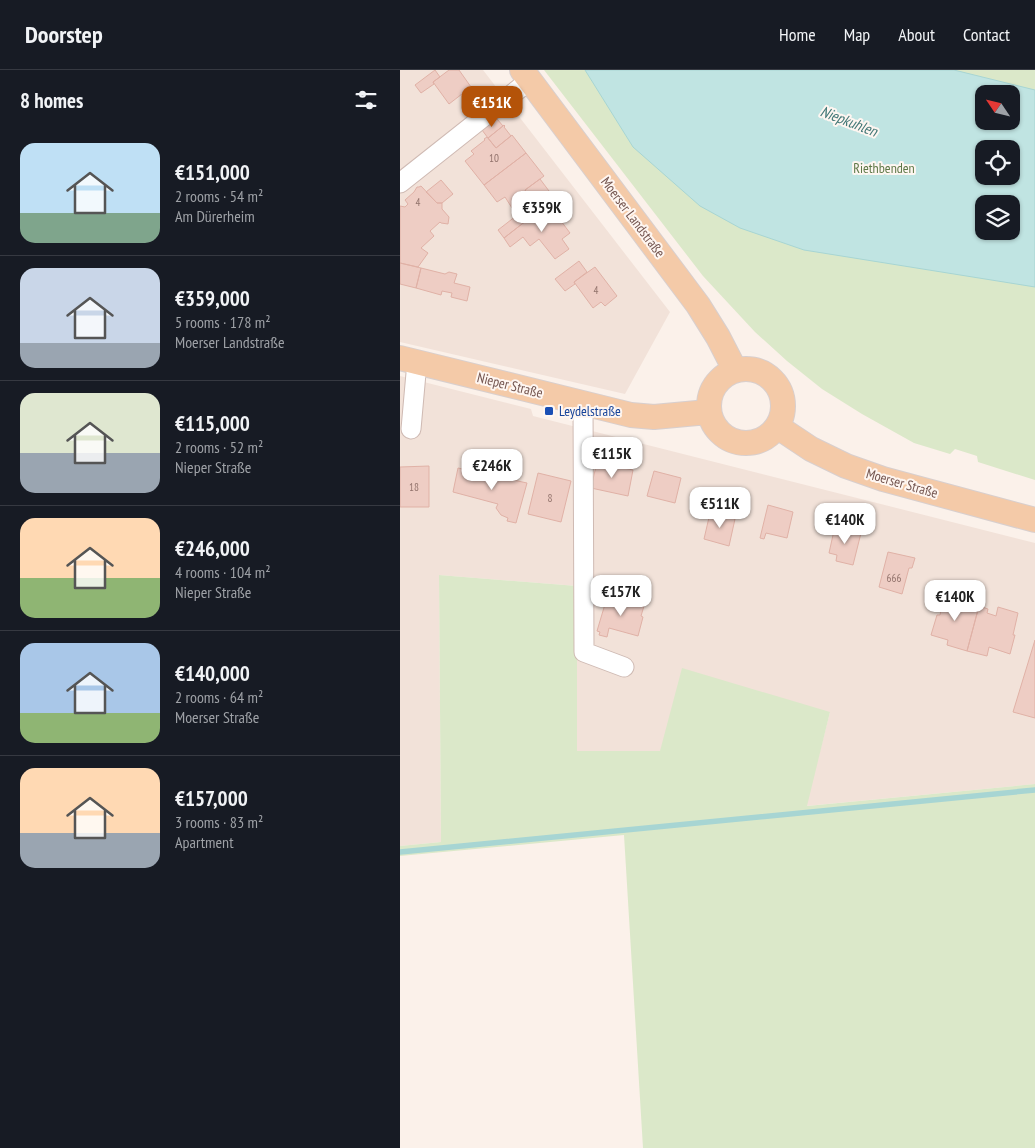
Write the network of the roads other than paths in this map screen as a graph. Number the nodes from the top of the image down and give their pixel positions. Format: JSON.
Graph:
{"nodes":[{"id":1,"x":526,"y":75,"type":"edge"},
{"id":2,"x":400,"y":183,"type":"edge"},
{"id":3,"x":408,"y":360,"type":"edge"},
{"id":4,"x":735,"y":370,"type":"junction"},
{"id":5,"x":583,"y":403,"type":"junction"},
{"id":6,"x":708,"y":412,"type":"junction"},
{"id":7,"x":778,"y":427,"type":"junction"},
{"id":8,"x":411,"y":429,"type":"dead end"},
{"id":9,"x":1035,"y":520,"type":"edge"},
{"id":10,"x":624,"y":667,"type":"dead end"}],
"edges":[{"from":1,"to":2,"type":"street"},
{"from":1,"to":4,"type":"main road","name":"Moerser Landstraße"},
{"from":3,"to":5,"type":"main road","name":"Nieper Straße"},
{"from":3,"to":8,"type":"street"},
{"from":4,"to":6,"type":"main road"},
{"from":4,"to":7,"type":"main road"},
{"from":5,"to":6,"type":"main road","name":"Nieper Straße"},
{"from":5,"to":10,"type":"street"},
{"from":6,"to":7,"type":"main road"},
{"from":7,"to":9,"type":"main road","name":"Moerser Straße"}]}
